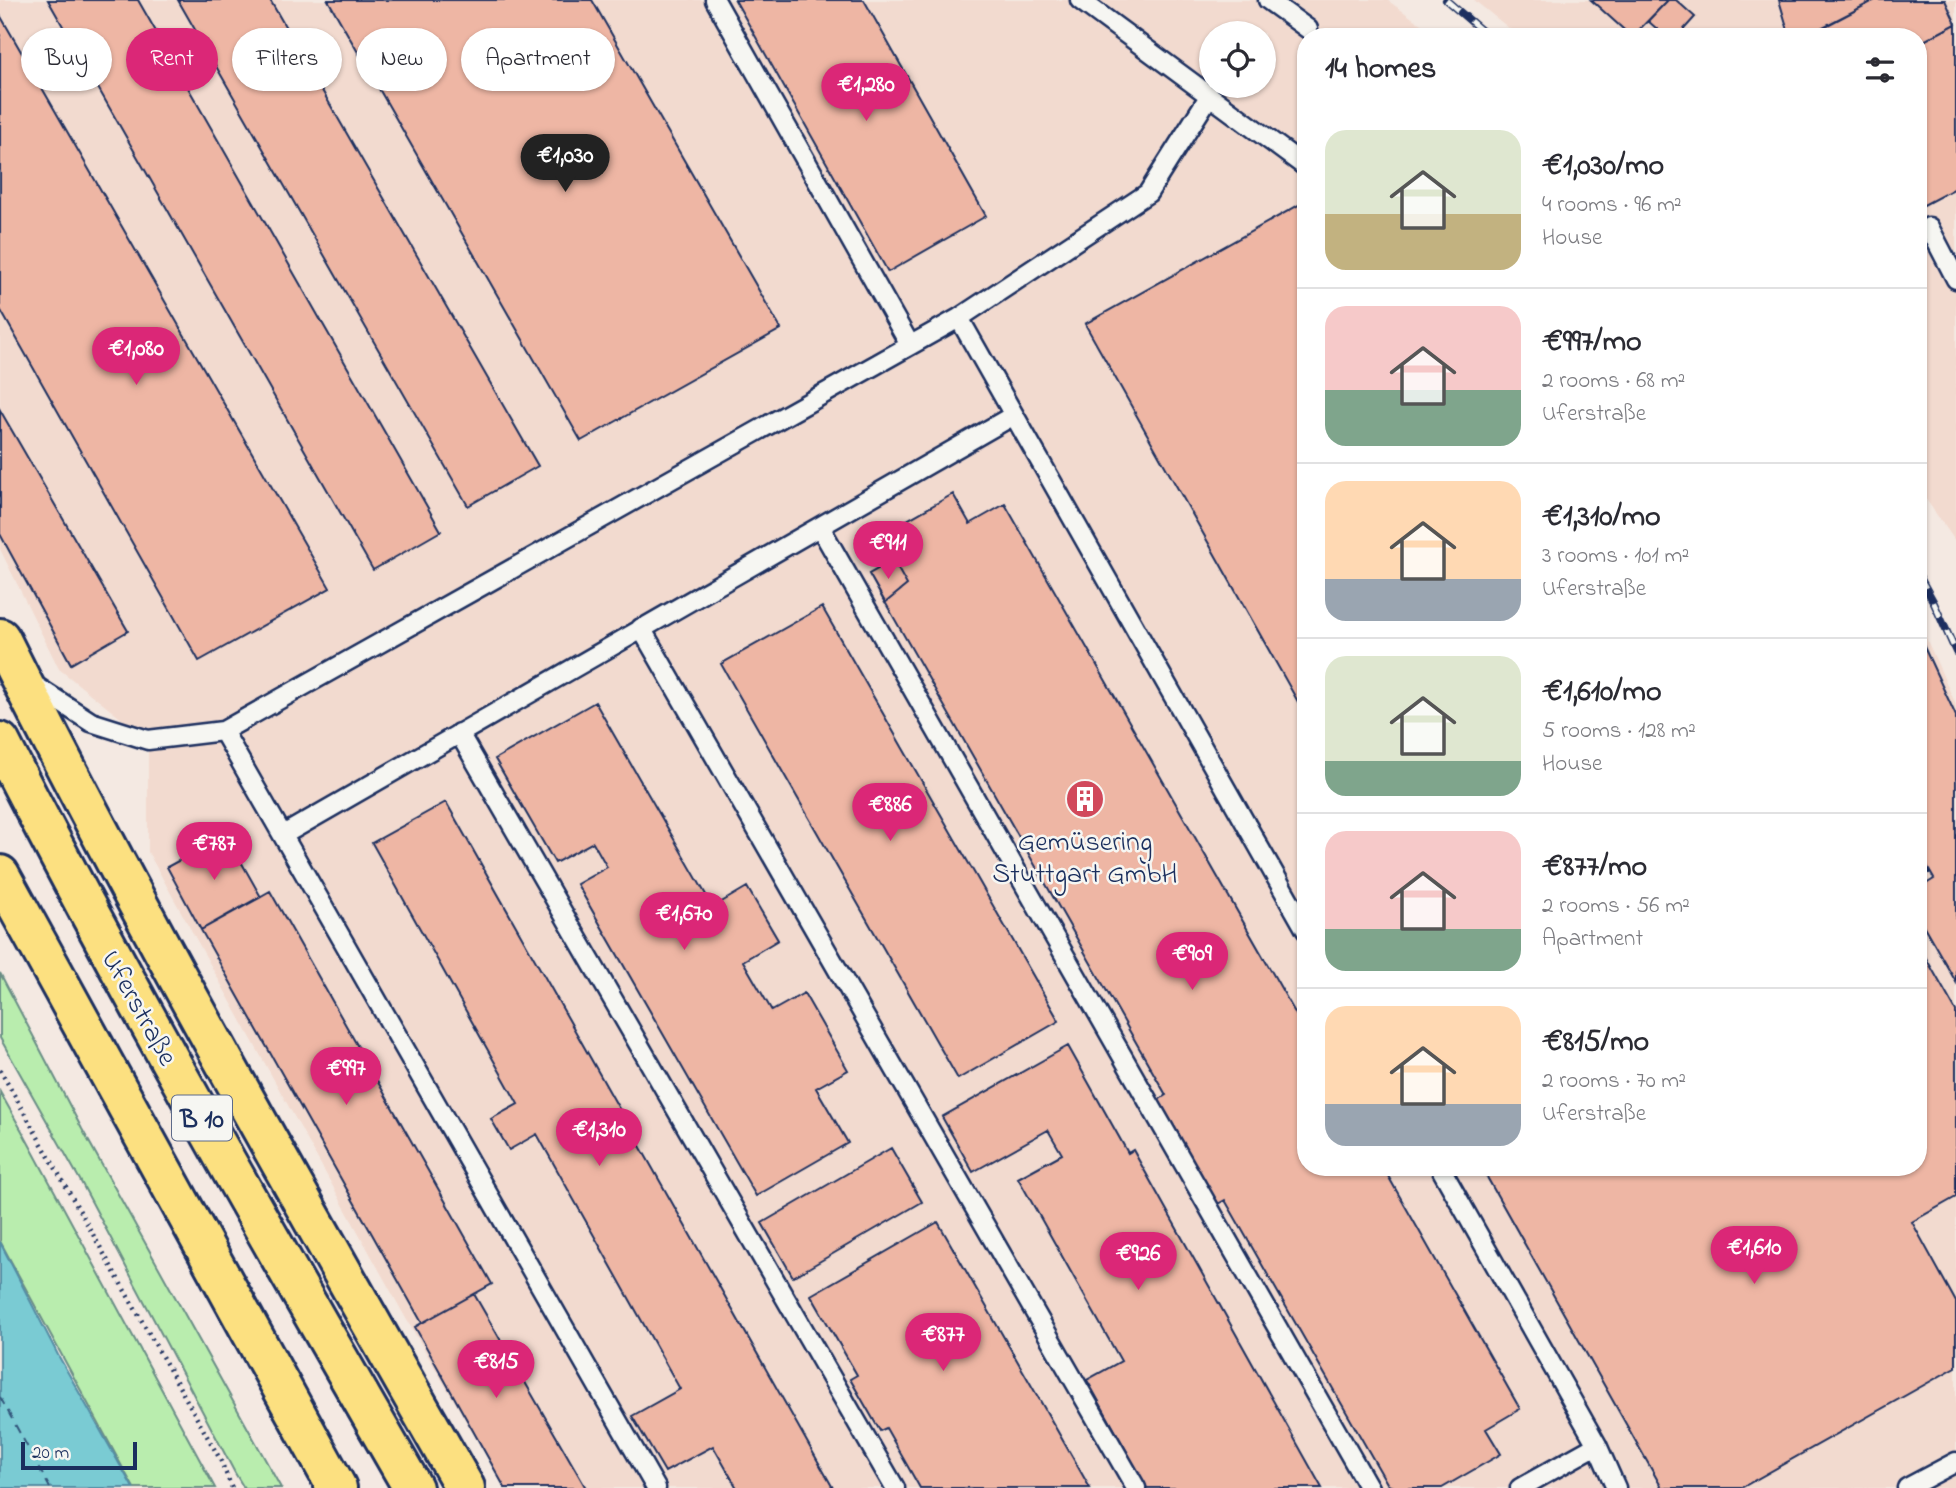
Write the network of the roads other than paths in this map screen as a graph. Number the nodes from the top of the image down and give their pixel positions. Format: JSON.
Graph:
{"nodes":[{"id":1,"x":715,"y":0,"type":"edge"},
{"id":2,"x":1080,"y":0,"type":"edge"},
{"id":3,"x":1268,"y":0,"type":"edge"},
{"id":4,"x":1307,"y":28,"type":"edge"},
{"id":5,"x":1199,"y":87,"type":"edge"},
{"id":6,"x":1208,"y":98,"type":"edge"},
{"id":7,"x":1214,"y":98,"type":"edge"},
{"id":8,"x":1297,"y":160,"type":"edge"},
{"id":9,"x":1929,"y":227,"type":"dead end"},
{"id":10,"x":1956,"y":279,"type":"edge"},
{"id":11,"x":959,"y":318,"type":"junction"},
{"id":12,"x":909,"y":345,"type":"junction"},
{"id":13,"x":1014,"y":415,"type":"junction"},
{"id":14,"x":820,"y":527,"type":"junction"},
{"id":15,"x":642,"y":628,"type":"junction"},
{"id":16,"x":0,"y":638,"type":"edge"},
{"id":17,"x":19,"y":676,"type":"junction"},
{"id":18,"x":223,"y":731,"type":"junction"},
{"id":19,"x":459,"y":733,"type":"junction"},
{"id":20,"x":0,"y":742,"type":"edge"},
{"id":21,"x":282,"y":835,"type":"junction"},
{"id":22,"x":0,"y":876,"type":"edge"},
{"id":23,"x":1297,"y":914,"type":"edge"},
{"id":24,"x":1445,"y":1176,"type":"edge"},
{"id":25,"x":1597,"y":1445,"type":"junction"},
{"id":26,"x":1956,"y":1462,"type":"edge"},
{"id":27,"x":337,"y":1488,"type":"edge"},
{"id":28,"x":413,"y":1488,"type":"edge"},
{"id":29,"x":465,"y":1488,"type":"edge"},
{"id":30,"x":656,"y":1488,"type":"edge"},
{"id":31,"x":895,"y":1488,"type":"edge"},
{"id":32,"x":1136,"y":1488,"type":"edge"},
{"id":33,"x":1369,"y":1488,"type":"edge"},
{"id":34,"x":1520,"y":1488,"type":"edge"},
{"id":35,"x":1616,"y":1488,"type":"edge"},
{"id":36,"x":1908,"y":1488,"type":"edge"}],
"edges":[{"from":1,"to":12,"type":"lane"},
{"from":2,"to":5,"type":"lane"},
{"from":3,"to":4,"type":"lane"},
{"from":6,"to":11,"type":"lane"},
{"from":7,"to":8,"type":"lane"},
{"from":9,"to":10,"type":"lane"},
{"from":11,"to":12,"type":"lane"},
{"from":11,"to":13,"type":"lane"},
{"from":12,"to":18,"type":"lane"},
{"from":13,"to":14,"type":"lane"},
{"from":13,"to":23,"type":"lane"},
{"from":14,"to":15,"type":"lane"},
{"from":14,"to":33,"type":"lane"},
{"from":15,"to":19,"type":"lane"},
{"from":15,"to":32,"type":"lane"},
{"from":16,"to":17,"type":"highway"},
{"from":17,"to":18,"type":"lane"},
{"from":17,"to":29,"type":"highway"},
{"from":18,"to":21,"type":"lane"},
{"from":19,"to":21,"type":"lane"},
{"from":19,"to":31,"type":"lane"},
{"from":20,"to":28,"type":"highway","name":"Uferstraße","number":"B 10"},
{"from":21,"to":30,"type":"lane"},
{"from":22,"to":27,"type":"highway","number":"B 10"},
{"from":24,"to":25,"type":"lane"},
{"from":25,"to":34,"type":"lane"},
{"from":25,"to":35,"type":"lane"},
{"from":26,"to":36,"type":"lane"}]}
